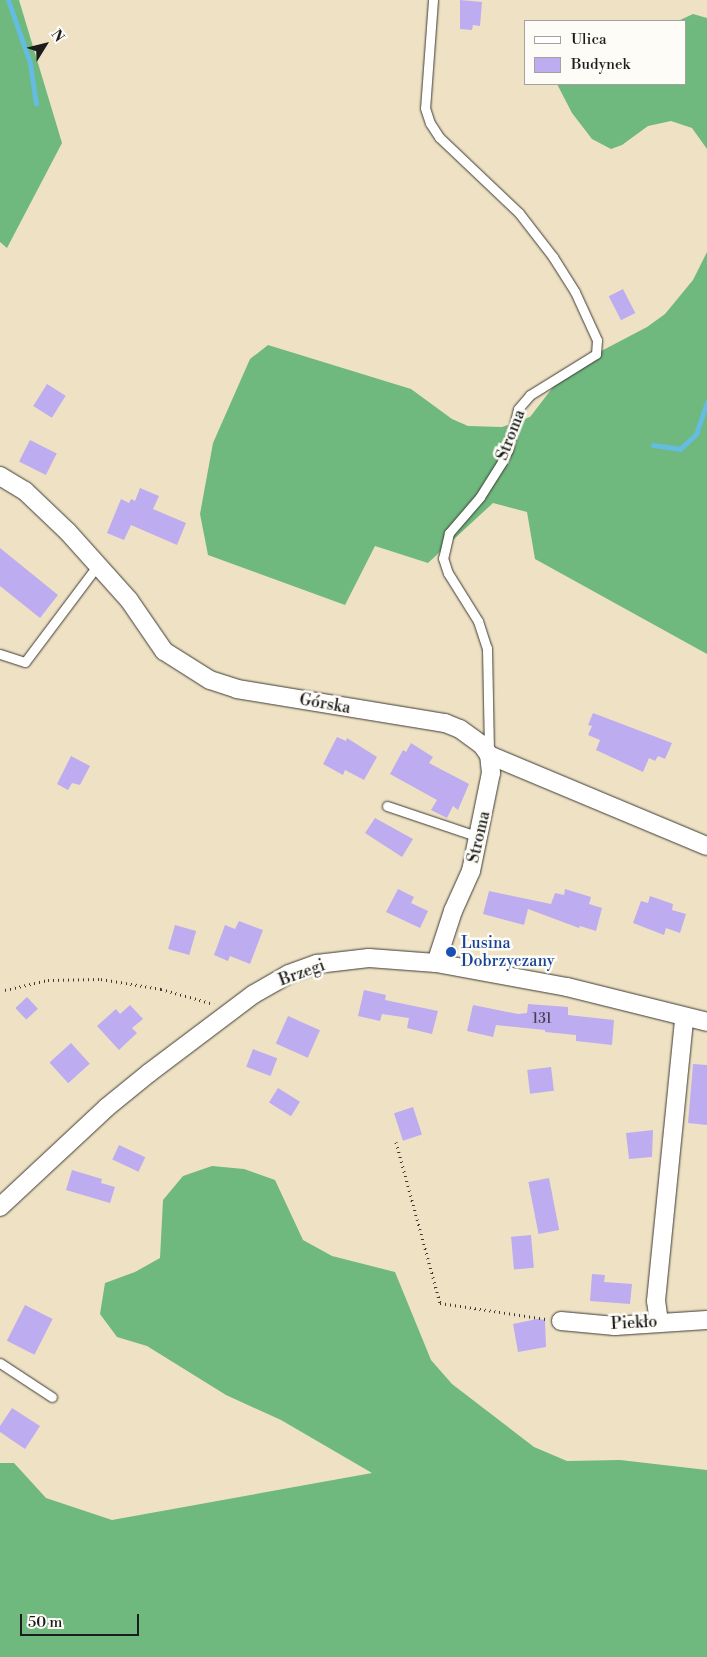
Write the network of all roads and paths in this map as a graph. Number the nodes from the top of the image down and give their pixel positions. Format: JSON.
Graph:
{"nodes":[{"id":1,"x":434,"y":0,"type":"edge"},
{"id":2,"x":0,"y":476,"type":"edge"},
{"id":3,"x":97,"y":566,"type":"junction"},
{"id":4,"x":0,"y":654,"type":"edge"},
{"id":5,"x":489,"y":754,"type":"junction"},
{"id":6,"x":387,"y":806,"type":"dead end"},
{"id":7,"x":479,"y":837,"type":"junction"},
{"id":8,"x":707,"y":846,"type":"edge"},
{"id":9,"x":436,"y":963,"type":"junction"},
{"id":10,"x":5,"y":990,"type":"dead end"},
{"id":11,"x":233,"y":1010,"type":"junction"},
{"id":12,"x":684,"y":1018,"type":"junction"},
{"id":13,"x":707,"y":1022,"type":"edge"},
{"id":14,"x":396,"y":1142,"type":"dead end"},
{"id":15,"x":0,"y":1206,"type":"edge"},
{"id":16,"x":707,"y":1320,"type":"edge"},
{"id":17,"x":560,"y":1321,"type":"joint"},
{"id":18,"x":659,"y":1322,"type":"junction"},
{"id":19,"x":0,"y":1363,"type":"edge"},
{"id":20,"x":52,"y":1397,"type":"dead end"}],
"edges":[{"from":1,"to":5,"type":"lane","name":"Stroma"},
{"from":2,"to":3,"type":"street","name":"Górska"},
{"from":3,"to":4,"type":"lane"},
{"from":3,"to":5,"type":"street","name":"Górska"},
{"from":5,"to":7,"type":"street","name":"Stroma"},
{"from":5,"to":8,"type":"street","name":"Górska"},
{"from":6,"to":7,"type":"lane"},
{"from":7,"to":9,"type":"street","name":"Stroma"},
{"from":9,"to":11,"type":"street","name":"Brzegi"},
{"from":9,"to":12,"type":"street","name":"Brzegi"},
{"from":10,"to":11,"type":"path"},
{"from":11,"to":15,"type":"street","name":"Brzegi"},
{"from":12,"to":13,"type":"street","name":"Brzegi"},
{"from":12,"to":18,"type":"street"},
{"from":14,"to":17,"type":"path"},
{"from":16,"to":18,"type":"street","name":"Piekło"},
{"from":17,"to":18,"type":"street","name":"Piekło"},
{"from":19,"to":20,"type":"lane"}]}
